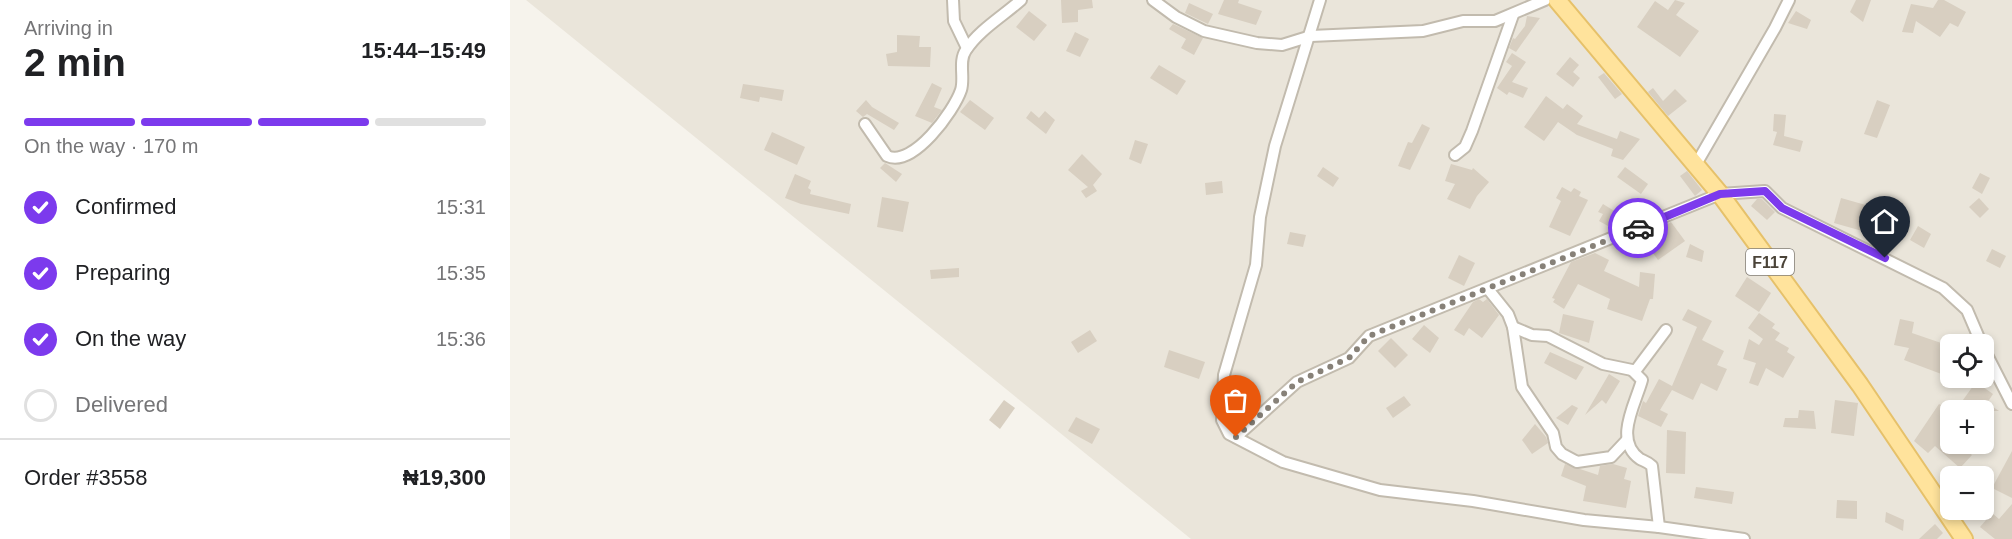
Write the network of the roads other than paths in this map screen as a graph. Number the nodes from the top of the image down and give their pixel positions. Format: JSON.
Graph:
{"nodes":[{"id":1,"x":953,"y":0,"type":"edge"},
{"id":2,"x":1021,"y":0,"type":"edge"},
{"id":3,"x":1153,"y":0,"type":"edge"},
{"id":4,"x":1320,"y":0,"type":"edge"},
{"id":5,"x":1545,"y":0,"type":"edge"},
{"id":6,"x":1557,"y":0,"type":"edge"},
{"id":7,"x":1789,"y":0,"type":"edge"},
{"id":8,"x":1513,"y":15,"type":"junction"},
{"id":9,"x":1311,"y":36,"type":"junction"},
{"id":10,"x":967,"y":48,"type":"junction"},
{"id":11,"x":865,"y":124,"type":"dead end"},
{"id":12,"x":1455,"y":155,"type":"dead end"},
{"id":13,"x":1695,"y":166,"type":"junction"},
{"id":14,"x":1720,"y":194,"type":"junction"},
{"id":15,"x":1488,"y":289,"type":"junction"},
{"id":16,"x":1513,"y":327,"type":"junction"},
{"id":17,"x":1666,"y":330,"type":"dead end"},
{"id":18,"x":1978,"y":334,"type":"edge"},
{"id":19,"x":1994,"y":368,"type":"edge"},
{"id":20,"x":1632,"y":370,"type":"junction"},
{"id":21,"x":2012,"y":404,"type":"edge"},
{"id":22,"x":1236,"y":437,"type":"junction"},
{"id":23,"x":1627,"y":440,"type":"junction"},
{"id":24,"x":1659,"y":527,"type":"junction"},
{"id":25,"x":1744,"y":539,"type":"edge"},
{"id":26,"x":1964,"y":539,"type":"edge"}],
"edges":[{"from":1,"to":10,"type":"street"},
{"from":2,"to":10,"type":"street"},
{"from":3,"to":9,"type":"street"},
{"from":4,"to":9,"type":"street"},
{"from":5,"to":8,"type":"street"},
{"from":6,"to":13,"type":"main road","number":"F117"},
{"from":7,"to":13,"type":"street"},
{"from":8,"to":9,"type":"street"},
{"from":8,"to":12,"type":"street"},
{"from":9,"to":22,"type":"street"},
{"from":10,"to":11,"type":"street"},
{"from":13,"to":14,"type":"main road","number":"F117"},
{"from":14,"to":15,"type":"street"},
{"from":14,"to":18,"type":"street"},
{"from":14,"to":26,"type":"main road","number":"F117"},
{"from":15,"to":16,"type":"street"},
{"from":15,"to":22,"type":"street"},
{"from":16,"to":20,"type":"street"},
{"from":16,"to":23,"type":"street"},
{"from":17,"to":20,"type":"street"},
{"from":19,"to":21,"type":"street"},
{"from":20,"to":23,"type":"street"},
{"from":22,"to":24,"type":"street"},
{"from":23,"to":24,"type":"street"},
{"from":24,"to":25,"type":"street"}]}
